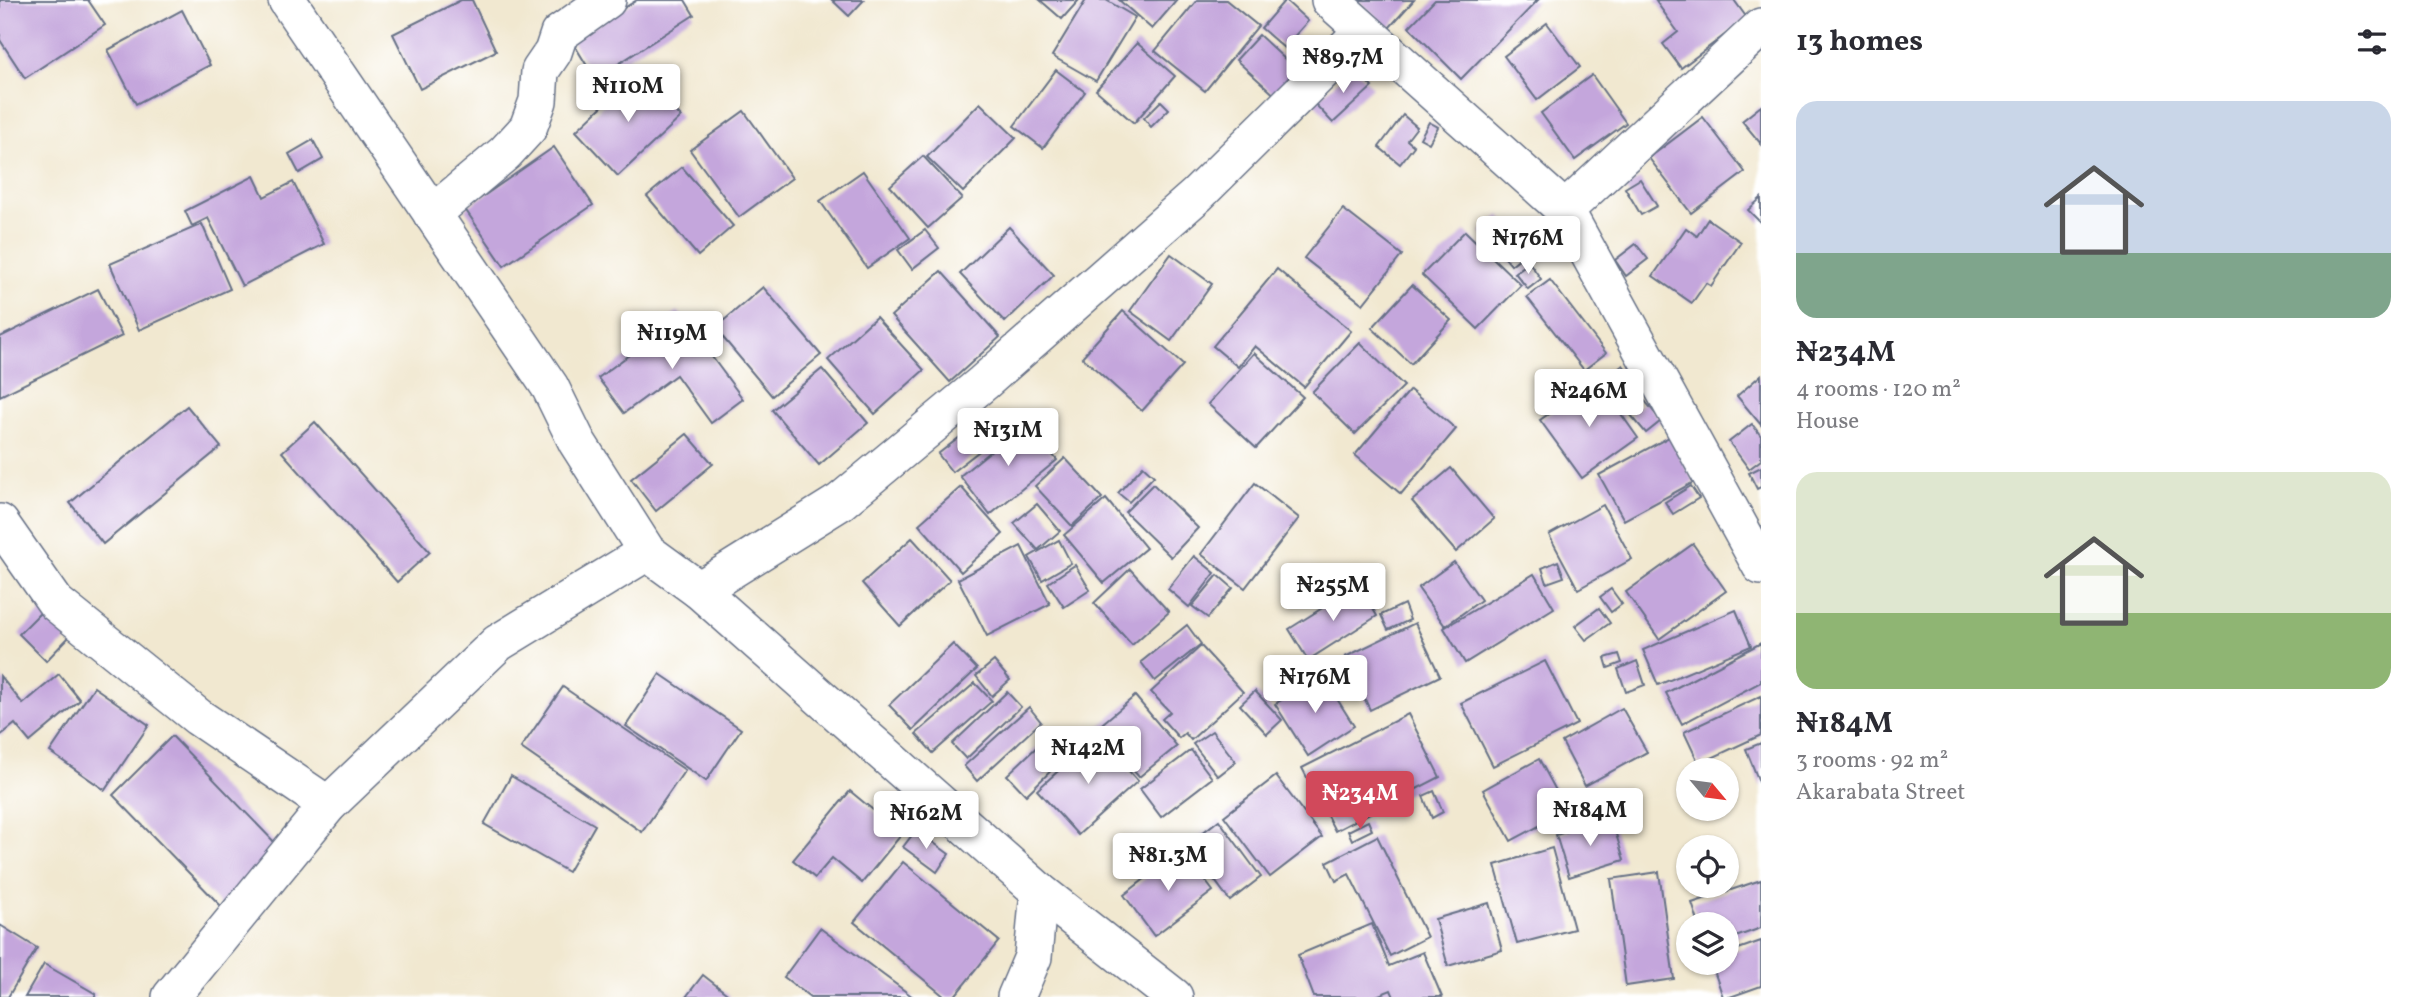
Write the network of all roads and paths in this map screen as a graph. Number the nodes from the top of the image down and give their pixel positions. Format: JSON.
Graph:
{"nodes":[{"id":1,"x":287,"y":0,"type":"edge"},
{"id":2,"x":607,"y":0,"type":"edge"},
{"id":3,"x":1330,"y":0,"type":"edge"},
{"id":4,"x":1761,"y":27,"type":"edge"},
{"id":5,"x":1363,"y":31,"type":"junction"},
{"id":6,"x":1565,"y":210,"type":"junction"},
{"id":7,"x":432,"y":214,"type":"junction"},
{"id":8,"x":0,"y":523,"type":"edge"},
{"id":9,"x":648,"y":552,"type":"junction"},
{"id":10,"x":1761,"y":566,"type":"edge"},
{"id":11,"x":699,"y":590,"type":"junction"},
{"id":12,"x":328,"y":805,"type":"junction"},
{"id":13,"x":1039,"y":891,"type":"junction"},
{"id":14,"x":171,"y":997,"type":"edge"},
{"id":15,"x":1016,"y":997,"type":"edge"},
{"id":16,"x":1174,"y":997,"type":"edge"}],
"edges":[{"from":1,"to":7,"type":"street"},
{"from":2,"to":7,"type":"street"},
{"from":3,"to":5,"type":"street"},
{"from":4,"to":6,"type":"street"},
{"from":5,"to":6,"type":"street"},
{"from":5,"to":11,"type":"street"},
{"from":6,"to":10,"type":"street"},
{"from":7,"to":9,"type":"street"},
{"from":8,"to":12,"type":"street"},
{"from":9,"to":11,"type":"street"},
{"from":9,"to":12,"type":"street"},
{"from":11,"to":13,"type":"street"},
{"from":12,"to":14,"type":"street"},
{"from":13,"to":15,"type":"street"},
{"from":13,"to":16,"type":"street"}]}
